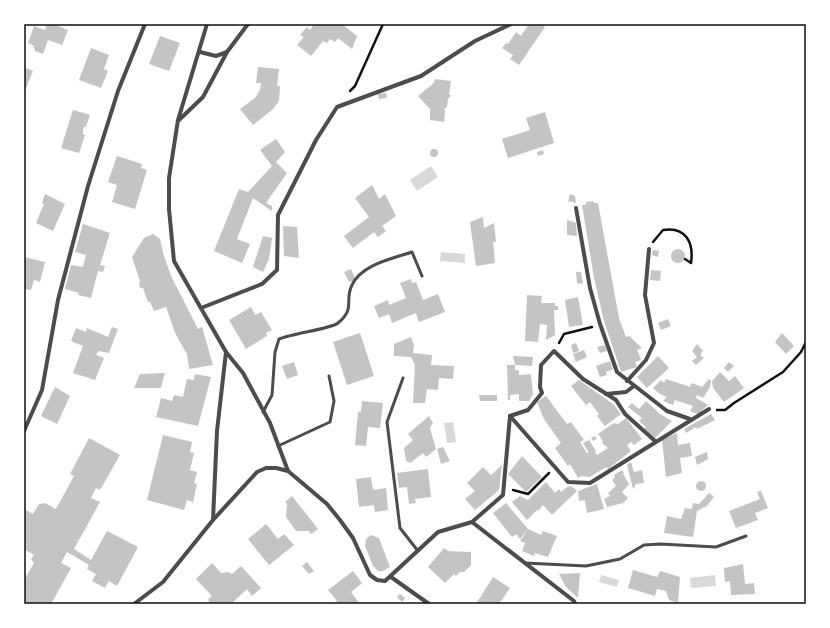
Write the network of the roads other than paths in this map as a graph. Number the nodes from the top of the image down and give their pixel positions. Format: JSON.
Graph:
{"nodes":[{"id":1,"x":144,"y":24,"type":"edge"},
{"id":2,"x":207,"y":24,"type":"edge"},
{"id":3,"x":248,"y":24,"type":"edge"},
{"id":4,"x":512,"y":24,"type":"edge"},
{"id":5,"x":200,"y":52,"type":"junction"},
{"id":6,"x":227,"y":52,"type":"junction"},
{"id":7,"x":178,"y":120,"type":"junction"},
{"id":8,"x":576,"y":208,"type":"dead end"},
{"id":9,"x":649,"y":249,"type":"road end"},
{"id":10,"x":422,"y":276,"type":"dead end"},
{"id":11,"x":201,"y":308,"type":"junction"},
{"id":12,"x":226,"y":352,"type":"junction"},
{"id":13,"x":329,"y":376,"type":"dead end"},
{"id":14,"x":403,"y":378,"type":"dead end"},
{"id":15,"x":627,"y":381,"type":"junction"},
{"id":16,"x":634,"y":386,"type":"junction"},
{"id":17,"x":606,"y":394,"type":"junction"},
{"id":18,"x":708,"y":409,"type":"road end"},
{"id":19,"x":263,"y":412,"type":"junction"},
{"id":20,"x":510,"y":416,"type":"junction"},
{"id":21,"x":690,"y":419,"type":"junction"},
{"id":22,"x":24,"y":431,"type":"edge"},
{"id":23,"x":655,"y":441,"type":"junction"},
{"id":24,"x":278,"y":446,"type":"junction"},
{"id":25,"x":288,"y":471,"type":"junction"},
{"id":26,"x":213,"y":520,"type":"junction"},
{"id":27,"x":472,"y":522,"type":"junction"},
{"id":28,"x":746,"y":536,"type":"dead end"},
{"id":29,"x":418,"y":551,"type":"junction"},
{"id":30,"x":525,"y":563,"type":"junction"},
{"id":31,"x":391,"y":577,"type":"junction"},
{"id":32,"x":134,"y":604,"type":"edge"},
{"id":33,"x":429,"y":604,"type":"edge"},
{"id":34,"x":575,"y":604,"type":"edge"}],
"edges":[{"from":1,"to":22,"type":"street"},
{"from":2,"to":5,"type":"street"},
{"from":3,"to":6,"type":"street"},
{"from":4,"to":11,"type":"street"},
{"from":5,"to":6,"type":"street"},
{"from":5,"to":7,"type":"street"},
{"from":6,"to":7,"type":"street"},
{"from":7,"to":11,"type":"street"},
{"from":8,"to":15,"type":"street"},
{"from":9,"to":15,"type":"street"},
{"from":10,"to":19,"type":"lane"},
{"from":11,"to":12,"type":"street"},
{"from":12,"to":19,"type":"street"},
{"from":12,"to":26,"type":"street"},
{"from":13,"to":24,"type":"lane"},
{"from":14,"to":29,"type":"lane"},
{"from":15,"to":16,"type":"street"},
{"from":16,"to":17,"type":"street"},
{"from":16,"to":21,"type":"street"},
{"from":17,"to":20,"type":"street"},
{"from":17,"to":23,"type":"street"},
{"from":18,"to":21,"type":"street"},
{"from":19,"to":24,"type":"street"},
{"from":20,"to":23,"type":"street"},
{"from":20,"to":27,"type":"street"},
{"from":21,"to":23,"type":"street"},
{"from":24,"to":25,"type":"street"},
{"from":25,"to":26,"type":"street"},
{"from":25,"to":31,"type":"street"},
{"from":26,"to":32,"type":"street"},
{"from":27,"to":29,"type":"street"},
{"from":27,"to":30,"type":"street"},
{"from":28,"to":30,"type":"lane"},
{"from":29,"to":31,"type":"street"},
{"from":30,"to":34,"type":"street"},
{"from":31,"to":33,"type":"street"}]}
